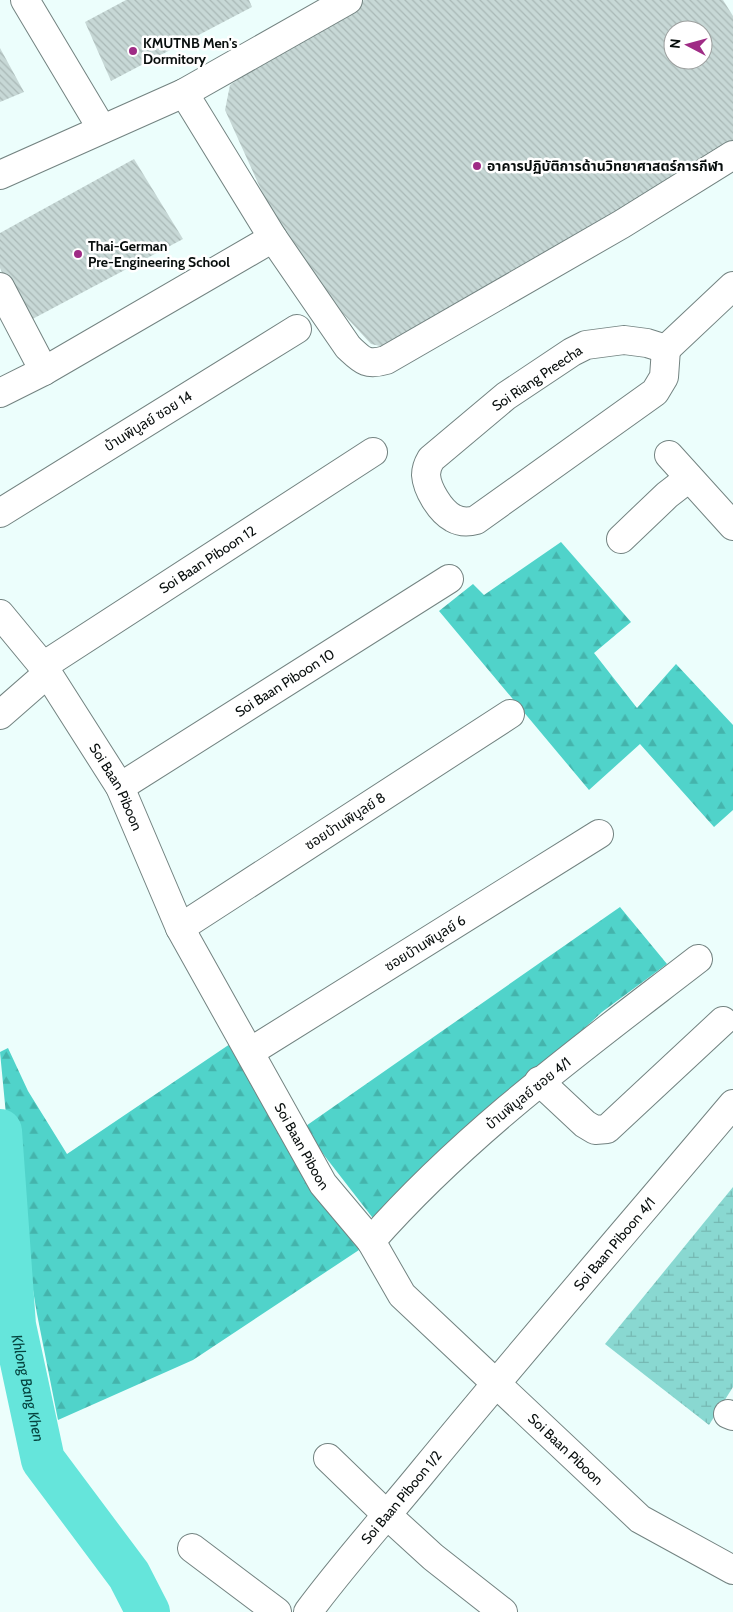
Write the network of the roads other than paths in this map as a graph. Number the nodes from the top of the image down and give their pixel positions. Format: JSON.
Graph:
{"nodes":[{"id":1,"x":26,"y":0,"type":"edge"},
{"id":2,"x":348,"y":0,"type":"edge"},
{"id":3,"x":184,"y":93,"type":"junction"},
{"id":4,"x":102,"y":129,"type":"junction"},
{"id":5,"x":733,"y":155,"type":"edge"},
{"id":6,"x":0,"y":175,"type":"edge"},
{"id":7,"x":273,"y":238,"type":"junction"},
{"id":8,"x":733,"y":286,"type":"edge"},
{"id":9,"x":0,"y":287,"type":"edge"},
{"id":10,"x":297,"y":329,"type":"dead end"},
{"id":11,"x":666,"y":350,"type":"junction"},
{"id":12,"x":44,"y":371,"type":"junction"},
{"id":13,"x":0,"y":393,"type":"edge"},
{"id":14,"x":373,"y":452,"type":"dead end"},
{"id":15,"x":669,"y":455,"type":"dead end"},
{"id":16,"x":689,"y":478,"type":"junction"},
{"id":17,"x":0,"y":513,"type":"edge"},
{"id":18,"x":733,"y":526,"type":"edge"},
{"id":19,"x":621,"y":539,"type":"dead end"},
{"id":20,"x":449,"y":579,"type":"dead end"},
{"id":21,"x":0,"y":614,"type":"edge"},
{"id":22,"x":45,"y":670,"type":"junction"},
{"id":23,"x":0,"y":714,"type":"edge"},
{"id":24,"x":510,"y":714,"type":"dead end"},
{"id":25,"x":120,"y":787,"type":"junction"},
{"id":26,"x":600,"y":834,"type":"dead end"},
{"id":27,"x":180,"y":928,"type":"junction"},
{"id":28,"x":698,"y":959,"type":"dead end"},
{"id":29,"x":723,"y":1021,"type":"dead end"},
{"id":30,"x":250,"y":1052,"type":"junction"},
{"id":31,"x":539,"y":1081,"type":"junction"},
{"id":32,"x":733,"y":1104,"type":"edge"},
{"id":33,"x":371,"y":1241,"type":"junction"},
{"id":34,"x":496,"y":1383,"type":"junction"},
{"id":35,"x":328,"y":1458,"type":"dead end"},
{"id":36,"x":387,"y":1515,"type":"junction"},
{"id":37,"x":192,"y":1548,"type":"dead end"},
{"id":38,"x":733,"y":1570,"type":"edge"},
{"id":39,"x":497,"y":1611,"type":"edge"},
{"id":40,"x":277,"y":1612,"type":"edge"},
{"id":41,"x":308,"y":1612,"type":"edge"}],
"edges":[{"from":1,"to":4,"type":"street"},
{"from":2,"to":3,"type":"street"},
{"from":3,"to":4,"type":"street"},
{"from":3,"to":7,"type":"street"},
{"from":4,"to":6,"type":"street"},
{"from":5,"to":7,"type":"street"},
{"from":7,"to":12,"type":"street"},
{"from":8,"to":11,"type":"street"},
{"from":9,"to":12,"type":"street"},
{"from":10,"to":17,"type":"street","name":"บ้านพิบูลย์ ซอย 14"},
{"from":11,"to":11,"type":"street","name":"Soi Riang Preecha"},
{"from":12,"to":13,"type":"street"},
{"from":14,"to":22,"type":"street","name":"Soi Baan Piboon 12"},
{"from":15,"to":16,"type":"street"},
{"from":16,"to":18,"type":"street"},
{"from":16,"to":19,"type":"street"},
{"from":20,"to":25,"type":"street","name":"Soi Baan Piboon 10"},
{"from":21,"to":22,"type":"street","name":"Soi Baan Piboon"},
{"from":22,"to":23,"type":"street","name":"Soi Baan Piboon 12"},
{"from":22,"to":25,"type":"street","name":"Soi Baan Piboon"},
{"from":24,"to":27,"type":"street","name":"ซอยบ้านพิบูลย์ 8"},
{"from":25,"to":27,"type":"street","name":"Soi Baan Piboon"},
{"from":26,"to":30,"type":"street","name":"ซอยบ้านพิบูลย์ 6"},
{"from":27,"to":30,"type":"street","name":"Soi Baan Piboon"},
{"from":28,"to":31,"type":"street","name":"บ้านพิบูลย์ ซอย 4/1"},
{"from":29,"to":31,"type":"street"},
{"from":30,"to":33,"type":"street","name":"Soi Baan Piboon"},
{"from":31,"to":33,"type":"street","name":"บ้านพิบูลย์ ซอย 4/1"},
{"from":32,"to":34,"type":"street","name":"Soi Baan Piboon 4/1"},
{"from":33,"to":34,"type":"street","name":"Soi Baan Piboon"},
{"from":34,"to":36,"type":"street","name":"Soi Baan Piboon 1/2"},
{"from":34,"to":38,"type":"street","name":"Soi Baan Piboon"},
{"from":35,"to":36,"type":"street"},
{"from":36,"to":39,"type":"street"},
{"from":36,"to":41,"type":"street","name":"Soi Baan Piboon 1/2"},
{"from":37,"to":40,"type":"street"}]}
